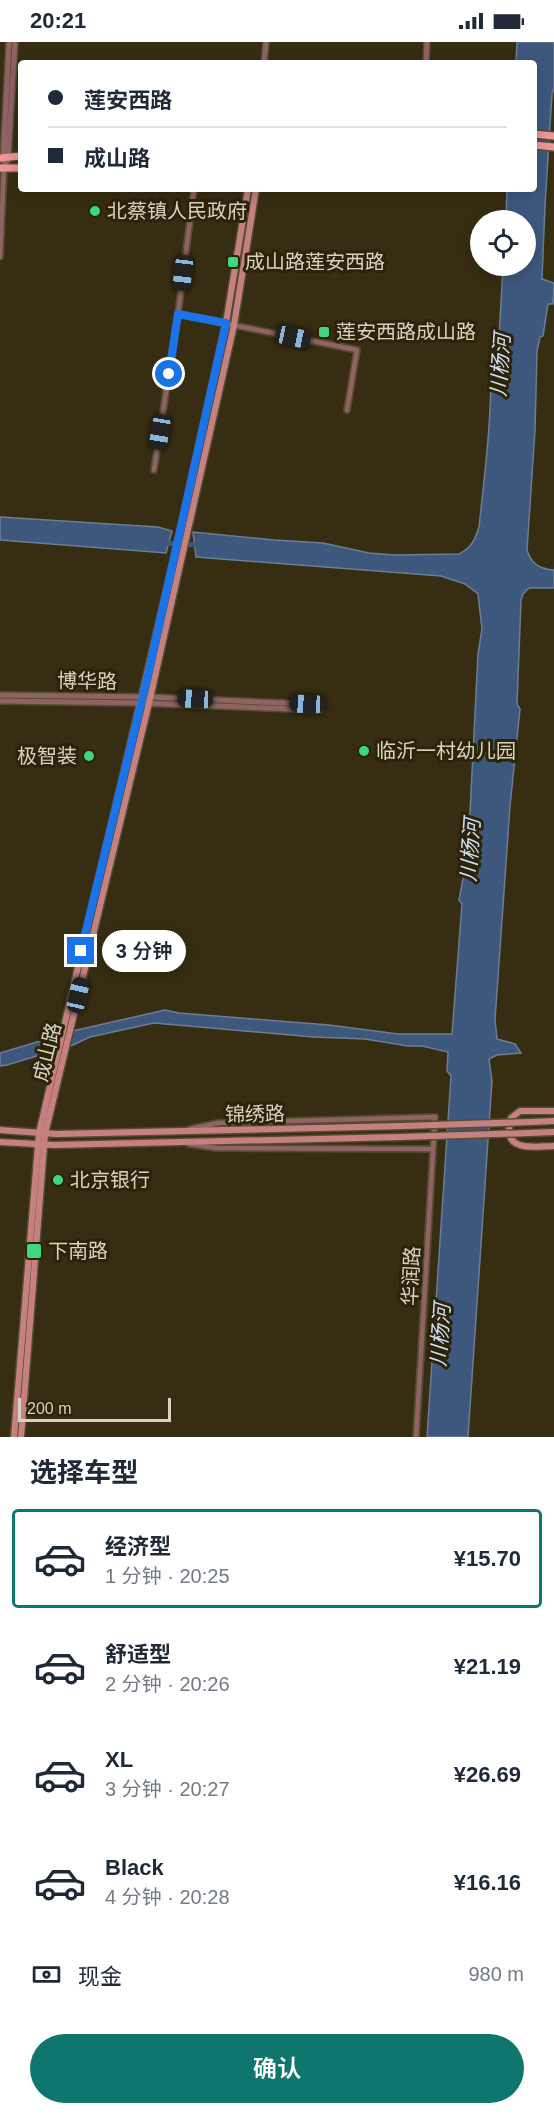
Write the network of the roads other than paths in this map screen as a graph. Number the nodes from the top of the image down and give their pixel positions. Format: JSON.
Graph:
{"nodes":[{"id":1,"x":9,"y":42,"type":"edge"},
{"id":2,"x":15,"y":42,"type":"edge"},
{"id":3,"x":266,"y":42,"type":"edge"},
{"id":4,"x":427,"y":42,"type":"edge"},
{"id":5,"x":264,"y":60,"type":"edge"},
{"id":6,"x":426,"y":60,"type":"edge"},
{"id":7,"x":537,"y":134,"type":"edge"},
{"id":8,"x":554,"y":136,"type":"edge"},
{"id":9,"x":537,"y":145,"type":"edge"},
{"id":10,"x":554,"y":147,"type":"edge"},
{"id":11,"x":4,"y":158,"type":"edge"},
{"id":12,"x":2,"y":168,"type":"edge"},
{"id":13,"x":18,"y":168,"type":"edge"},
{"id":14,"x":194,"y":192,"type":"edge"},
{"id":15,"x":248,"y":192,"type":"edge"},
{"id":16,"x":256,"y":192,"type":"edge"},
{"id":17,"x":0,"y":257,"type":"edge"},
{"id":18,"x":178,"y":314,"type":"junction"},
{"id":19,"x":226,"y":323,"type":"junction"},
{"id":20,"x":234,"y":325,"type":"junction"},
{"id":21,"x":346,"y":410,"type":"dead end"},
{"id":22,"x":154,"y":470,"type":"dead end"},
{"id":23,"x":185,"y":526,"type":"junction"},
{"id":24,"x":0,"y":695,"type":"edge"},
{"id":25,"x":146,"y":700,"type":"junction"},
{"id":26,"x":0,"y":701,"type":"edge"},
{"id":27,"x":554,"y":1111,"type":"edge"},
{"id":28,"x":554,"y":1121,"type":"edge"},
{"id":29,"x":0,"y":1130,"type":"edge"},
{"id":30,"x":176,"y":1132,"type":"junction"},
{"id":31,"x":554,"y":1132,"type":"edge"},
{"id":32,"x":42,"y":1134,"type":"junction"},
{"id":33,"x":0,"y":1142,"type":"edge"},
{"id":34,"x":175,"y":1143,"type":"junction"},
{"id":35,"x":41,"y":1145,"type":"junction"},
{"id":36,"x":554,"y":1146,"type":"edge"},
{"id":37,"x":433,"y":1149,"type":"junction"},
{"id":38,"x":14,"y":1437,"type":"edge"},
{"id":39,"x":21,"y":1437,"type":"edge"},
{"id":40,"x":416,"y":1437,"type":"edge"}],
"edges":[{"from":1,"to":11,"type":"street"},
{"from":2,"to":11,"type":"street"},
{"from":3,"to":5,"type":"street"},
{"from":4,"to":6,"type":"street"},
{"from":7,"to":8,"type":"main road"},
{"from":9,"to":10,"type":"main road"},
{"from":11,"to":12,"type":"street"},
{"from":12,"to":13,"type":"main road"},
{"from":12,"to":17,"type":"street"},
{"from":14,"to":18,"type":"street"},
{"from":15,"to":19,"type":"main road","name":"成山路"},
{"from":16,"to":20,"type":"main road","name":"成山路"},
{"from":18,"to":19,"type":"street"},
{"from":18,"to":22,"type":"street"},
{"from":19,"to":20,"type":"street"},
{"from":19,"to":23,"type":"main road","name":"成山路"},
{"from":20,"to":21,"type":"street"},
{"from":20,"to":23,"type":"main road","name":"成山路"},
{"from":23,"to":25,"type":"main road","name":"成山路"},
{"from":24,"to":25,"type":"street","name":"博华路"},
{"from":25,"to":25,"type":"street","name":"博华路"},
{"from":25,"to":26,"type":"street","name":"博华路"},
{"from":25,"to":32,"type":"main road","name":"成山路"},
{"from":27,"to":36,"type":"main road"},
{"from":28,"to":30,"type":"main road","name":"锦绣路","bridge":true},
{"from":29,"to":32,"type":"main road","name":"锦绣路"},
{"from":30,"to":32,"type":"main road","name":"锦绣路"},
{"from":30,"to":37,"type":"street","name":"华润路"},
{"from":31,"to":34,"type":"main road","name":"锦绣路","bridge":true},
{"from":32,"to":35,"type":"main road","name":"成山路"},
{"from":33,"to":35,"type":"main road","name":"锦绣路"},
{"from":34,"to":35,"type":"main road","name":"锦绣路"},
{"from":34,"to":37,"type":"street"},
{"from":35,"to":38,"type":"main road","name":"成山路"},
{"from":35,"to":39,"type":"main road","name":"成山路"},
{"from":37,"to":40,"type":"street","name":"华润路"}]}
